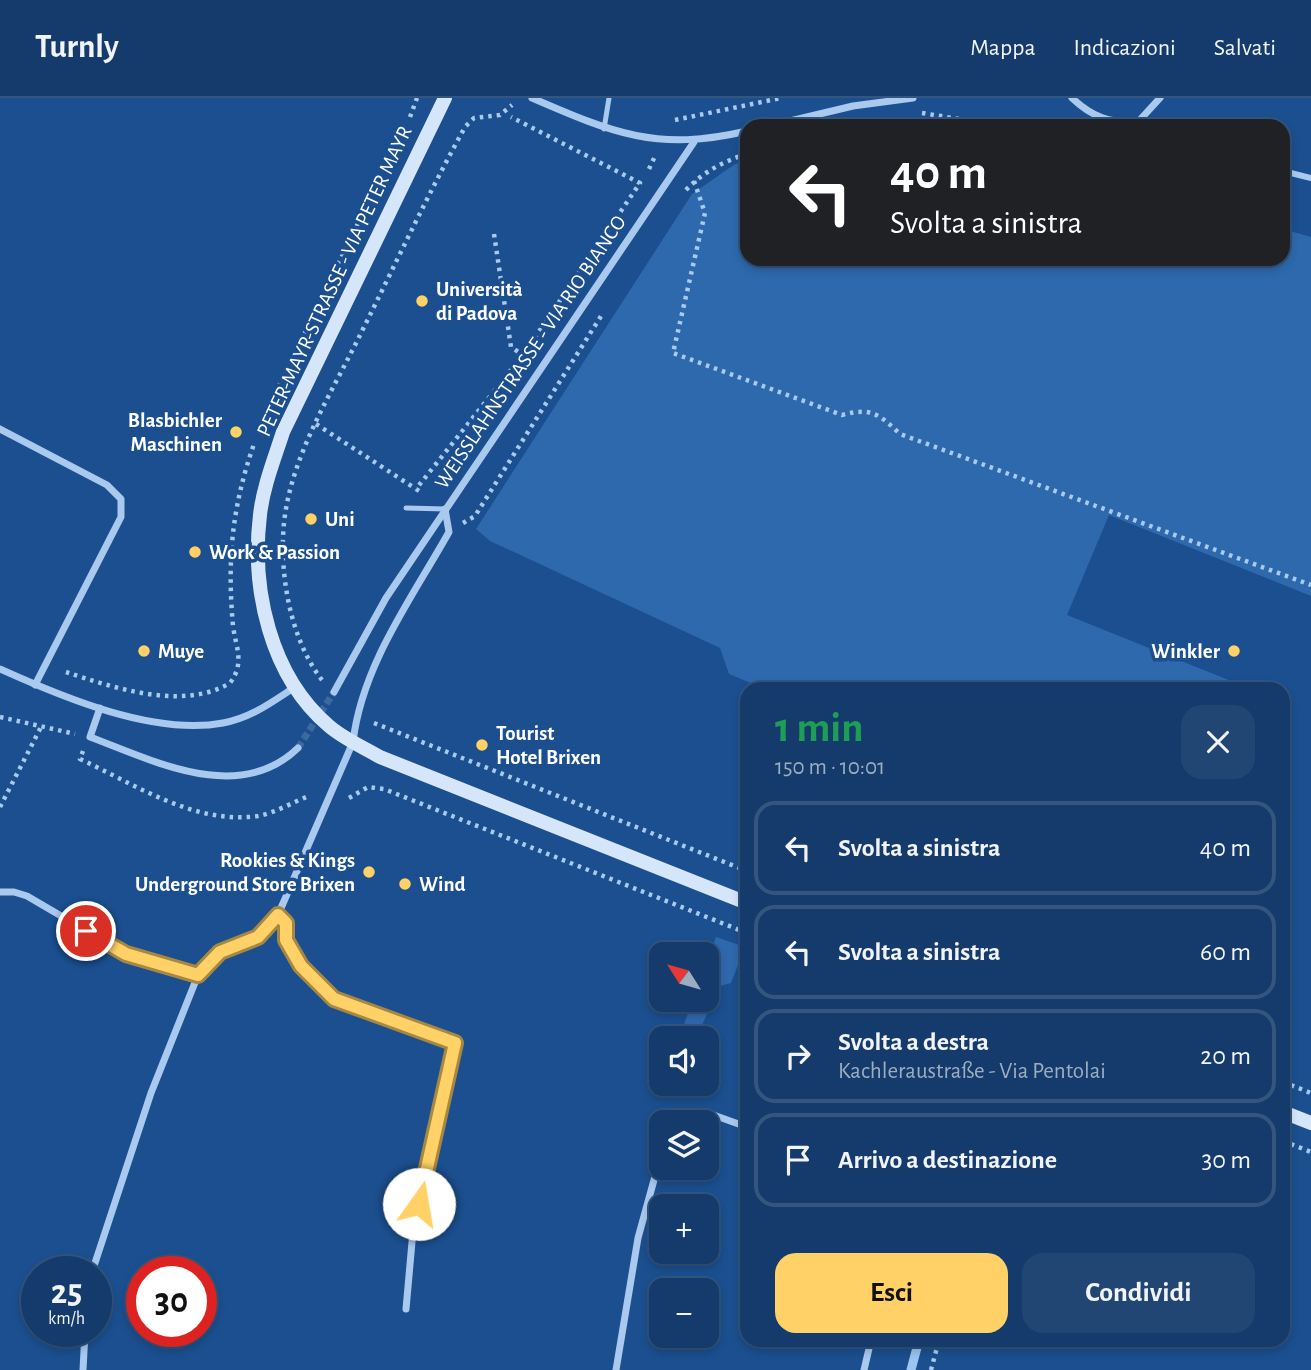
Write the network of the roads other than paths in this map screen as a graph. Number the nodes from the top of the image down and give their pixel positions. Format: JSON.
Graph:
{"nodes":[{"id":1,"x":445,"y":98,"type":"edge"},
{"id":2,"x":532,"y":98,"type":"edge"},
{"id":3,"x":609,"y":98,"type":"edge"},
{"id":4,"x":913,"y":98,"type":"edge"},
{"id":5,"x":1072,"y":98,"type":"edge"},
{"id":6,"x":1160,"y":98,"type":"edge"},
{"id":7,"x":798,"y":119,"type":"edge"},
{"id":8,"x":1103,"y":119,"type":"edge"},
{"id":9,"x":1144,"y":119,"type":"edge"},
{"id":10,"x":604,"y":130,"type":"junction"},
{"id":11,"x":740,"y":132,"type":"edge"},
{"id":12,"x":694,"y":142,"type":"junction"},
{"id":13,"x":1290,"y":173,"type":"edge"},
{"id":14,"x":1311,"y":178,"type":"edge"},
{"id":15,"x":0,"y":429,"type":"edge"},
{"id":16,"x":406,"y":508,"type":"dead end"},
{"id":17,"x":445,"y":509,"type":"junction"},
{"id":18,"x":0,"y":669,"type":"edge"},
{"id":19,"x":35,"y":685,"type":"junction"},
{"id":20,"x":295,"y":686,"type":"junction"},
{"id":21,"x":334,"y":692,"type":"tunnel mouth"},
{"id":22,"x":100,"y":708,"type":"junction"},
{"id":23,"x":353,"y":742,"type":"junction"},
{"id":24,"x":298,"y":748,"type":"tunnel mouth"},
{"id":25,"x":0,"y":892,"type":"edge"},
{"id":26,"x":740,"y":900,"type":"edge"},
{"id":27,"x":278,"y":915,"type":"junction"},
{"id":28,"x":198,"y":975,"type":"junction"},
{"id":29,"x":1290,"y":1115,"type":"edge"},
{"id":30,"x":719,"y":1117,"type":"edge"},
{"id":31,"x":1311,"y":1123,"type":"edge"},
{"id":32,"x":740,"y":1124,"type":"edge"},
{"id":33,"x":654,"y":1180,"type":"edge"},
{"id":34,"x":97,"y":1256,"type":"edge"},
{"id":35,"x":406,"y":1308,"type":"dead end"},
{"id":36,"x":84,"y":1347,"type":"edge"},
{"id":37,"x":869,"y":1347,"type":"edge"},
{"id":38,"x":83,"y":1370,"type":"edge"},
{"id":39,"x":616,"y":1370,"type":"edge"},
{"id":40,"x":863,"y":1370,"type":"edge"}],
"edges":[{"from":1,"to":20,"type":"main road","name":"PETER-MAYR-STRASSE - VIA PETER MAYR"},
{"from":2,"to":10,"type":"street"},
{"from":3,"to":10,"type":"lane"},
{"from":4,"to":7,"type":"street"},
{"from":5,"to":8,"type":"street"},
{"from":6,"to":9,"type":"street"},
{"from":10,"to":12,"type":"street"},
{"from":11,"to":12,"type":"street"},
{"from":12,"to":17,"type":"street","name":"WEISSLAHNSTRASSE - VIA RIO BIANCO"},
{"from":13,"to":14,"type":"street"},
{"from":15,"to":19,"type":"street"},
{"from":16,"to":17,"type":"lane"},
{"from":17,"to":21,"type":"street"},
{"from":17,"to":23,"type":"street","name":"WEISSLAHNSTRASSE - VIA RIO BIANCO"},
{"from":18,"to":19,"type":"street"},
{"from":19,"to":22,"type":"street"},
{"from":20,"to":22,"type":"street"},
{"from":20,"to":23,"type":"main road","name":"PETER-MAYR-STRASSE - VIA PETER MAYR"},
{"from":22,"to":24,"type":"street"},
{"from":23,"to":26,"type":"main road","name":"PETER-MAYR-STRASSE - VIA PETER MAYR"},
{"from":23,"to":27,"type":"street"},
{"from":25,"to":28,"type":"street"},
{"from":27,"to":28,"type":"street"},
{"from":27,"to":35,"type":"street"},
{"from":28,"to":34,"type":"street"},
{"from":29,"to":31,"type":"main road"},
{"from":30,"to":32,"type":"street"},
{"from":33,"to":39,"type":"street"},
{"from":36,"to":38,"type":"street"},
{"from":37,"to":40,"type":"street"}]}
